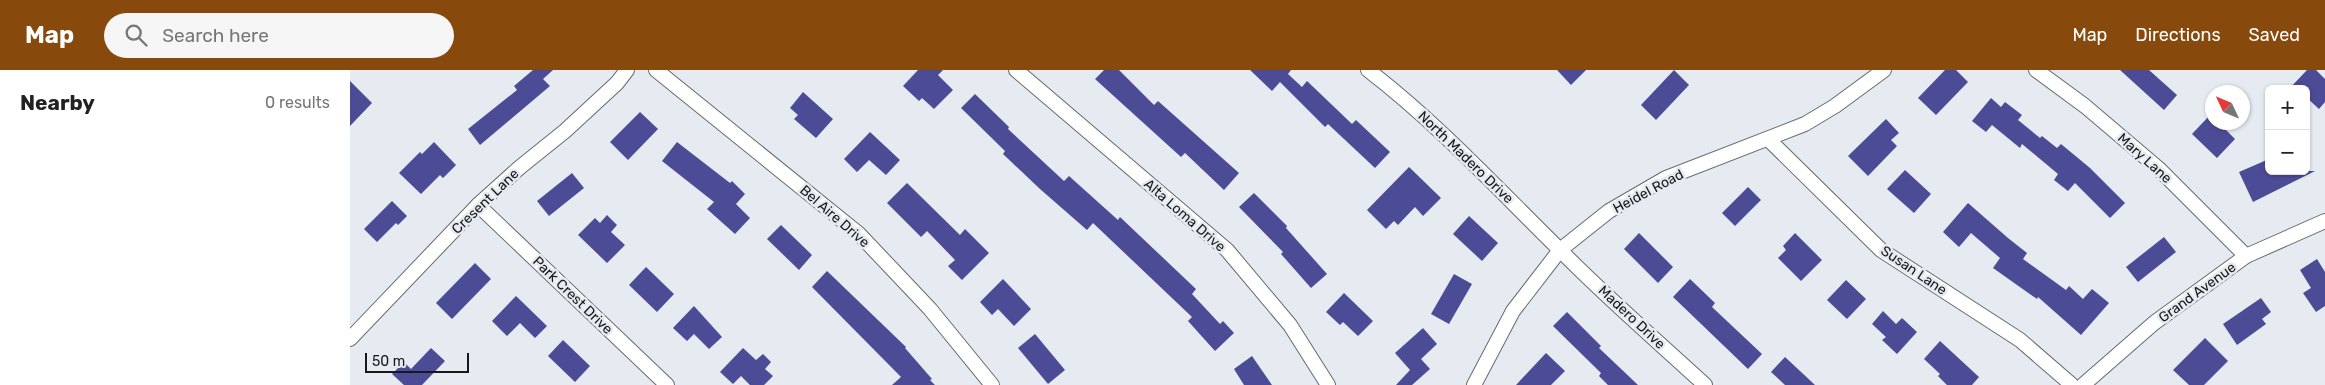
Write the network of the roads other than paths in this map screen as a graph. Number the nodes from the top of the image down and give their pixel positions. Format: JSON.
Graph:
{"nodes":[{"id":1,"x":627,"y":70,"type":"edge"},
{"id":2,"x":656,"y":70,"type":"edge"},
{"id":3,"x":1016,"y":70,"type":"edge"},
{"id":4,"x":1368,"y":70,"type":"edge"},
{"id":5,"x":1884,"y":70,"type":"edge"},
{"id":6,"x":2036,"y":70,"type":"edge"},
{"id":7,"x":1768,"y":140,"type":"junction"},
{"id":8,"x":478,"y":205,"type":"junction"},
{"id":9,"x":2325,"y":220,"type":"edge"},
{"id":10,"x":1560,"y":250,"type":"junction"},
{"id":11,"x":2246,"y":256,"type":"junction"},
{"id":12,"x":350,"y":339,"type":"edge"},
{"id":13,"x":667,"y":385,"type":"edge"},
{"id":14,"x":992,"y":385,"type":"edge"},
{"id":15,"x":1328,"y":385,"type":"edge"},
{"id":16,"x":1474,"y":385,"type":"edge"},
{"id":17,"x":1705,"y":385,"type":"edge"},
{"id":18,"x":2072,"y":385,"type":"edge"},
{"id":19,"x":2083,"y":385,"type":"edge"}],
"edges":[{"from":1,"to":8,"type":"street","name":"Cresent Lane"},
{"from":2,"to":14,"type":"street","name":"Bel Aire Drive"},
{"from":3,"to":15,"type":"street","name":"Alta Loma Drive"},
{"from":4,"to":10,"type":"street","name":"North Madero Drive"},
{"from":5,"to":7,"type":"street","name":"Heidel Road"},
{"from":6,"to":11,"type":"street","name":"Mary Lane"},
{"from":7,"to":10,"type":"street","name":"Heidel Road"},
{"from":7,"to":18,"type":"street","name":"Susan Lane"},
{"from":8,"to":12,"type":"street","name":"Cresent Lane"},
{"from":8,"to":13,"type":"street","name":"Park Crest Drive"},
{"from":9,"to":11,"type":"street","name":"Grand Avenue"},
{"from":10,"to":16,"type":"street","name":"Heidel Road"},
{"from":10,"to":17,"type":"street","name":"Madero Drive"},
{"from":11,"to":19,"type":"street","name":"Grand Avenue"}]}
